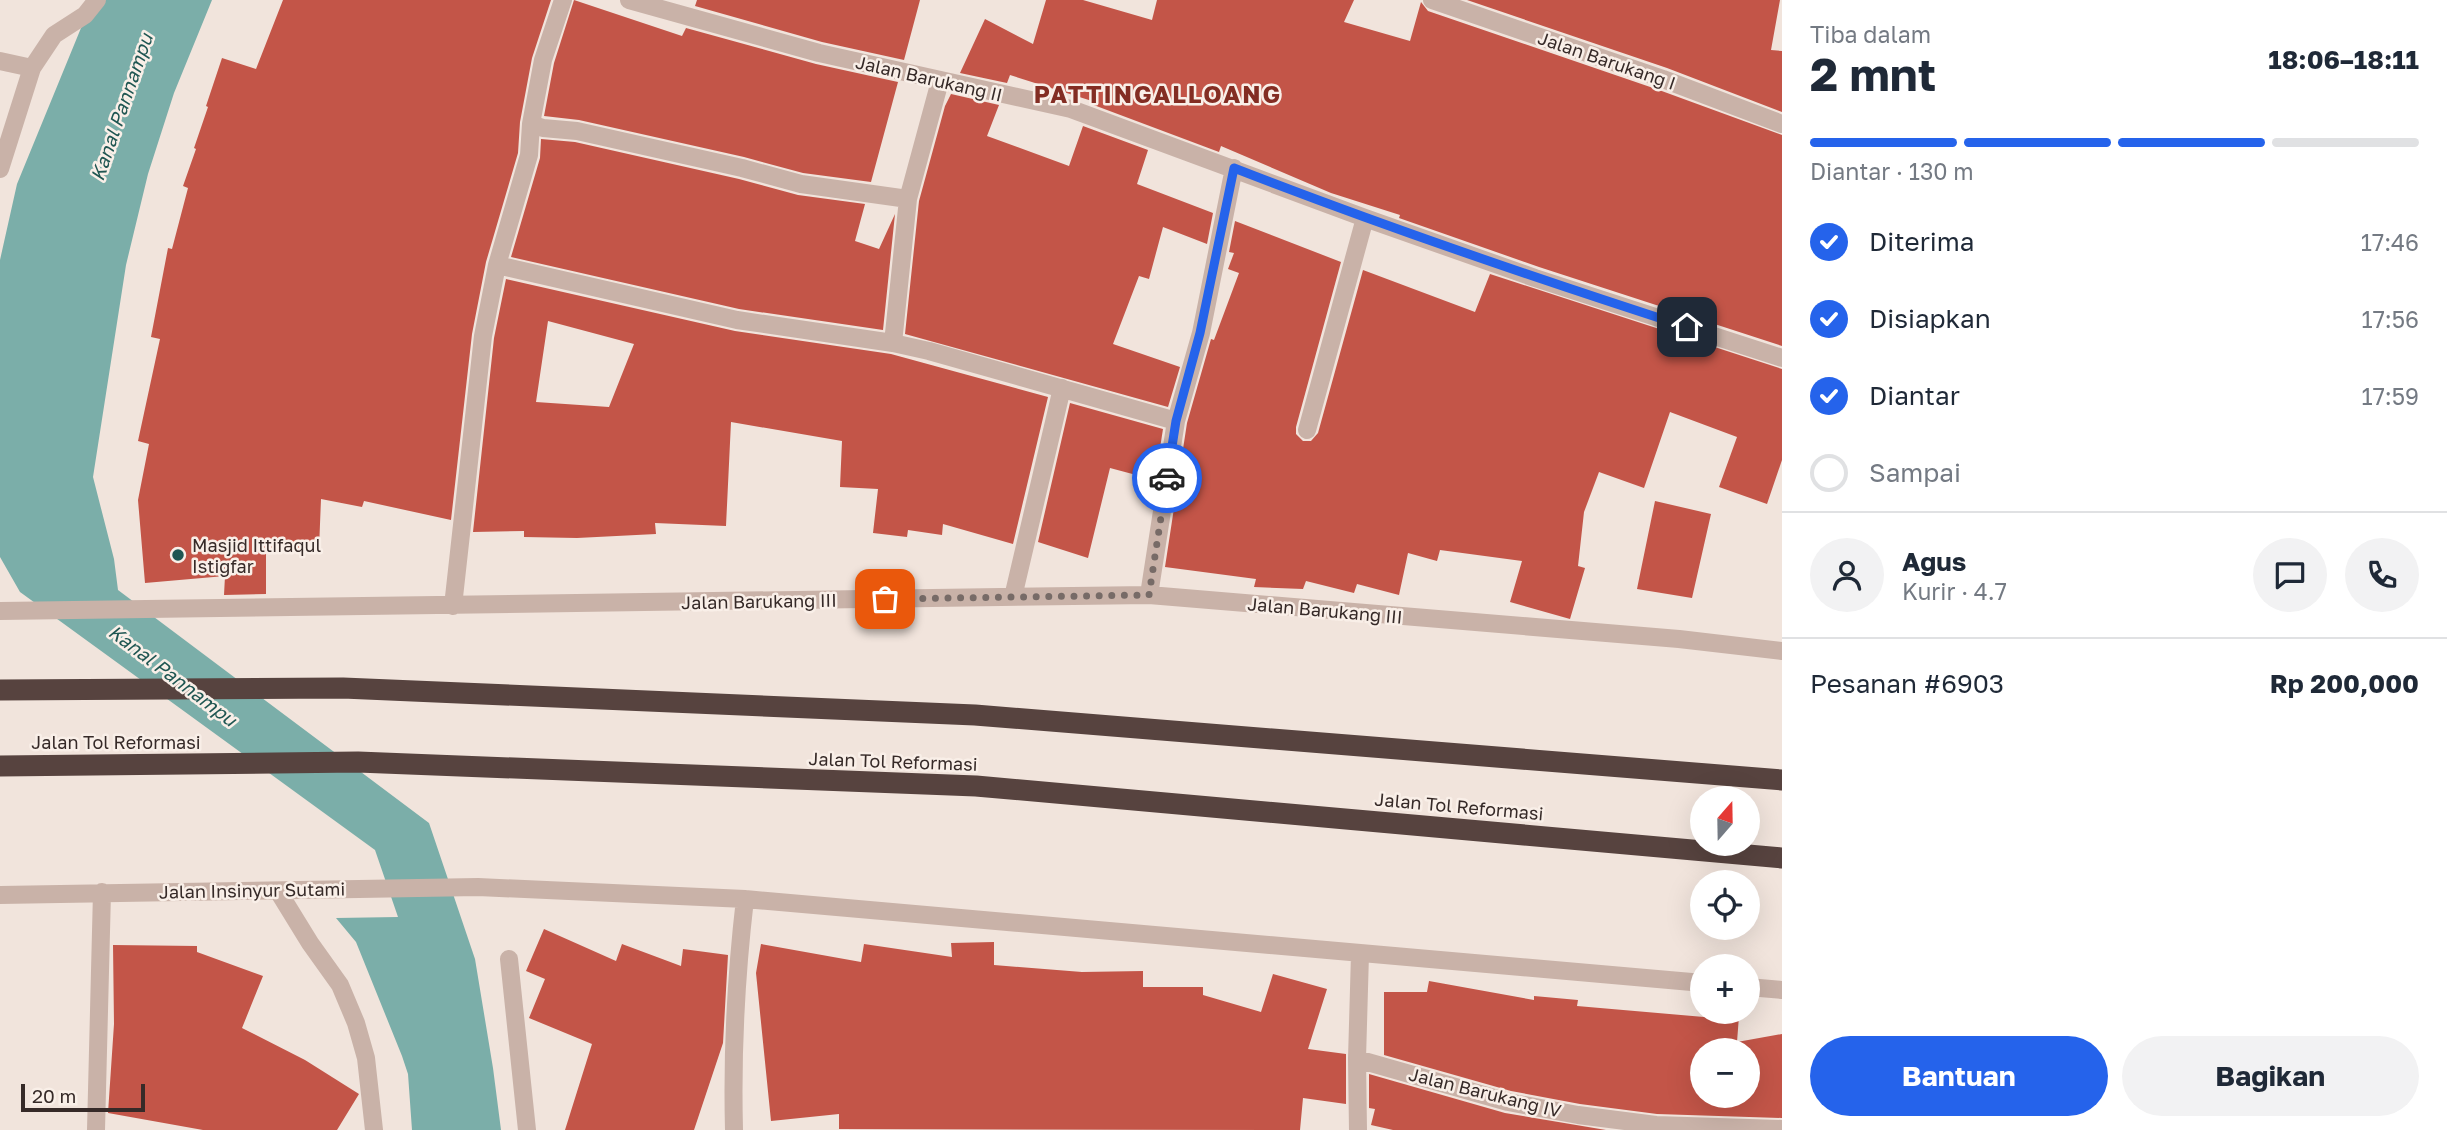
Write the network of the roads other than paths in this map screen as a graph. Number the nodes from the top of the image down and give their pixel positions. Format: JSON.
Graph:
{"nodes":[{"id":1,"x":97,"y":0,"type":"edge"},
{"id":2,"x":564,"y":0,"type":"edge"},
{"id":3,"x":629,"y":0,"type":"edge"},
{"id":4,"x":1432,"y":0,"type":"edge"},
{"id":5,"x":0,"y":61,"type":"edge"},
{"id":6,"x":32,"y":68,"type":"junction"},
{"id":7,"x":940,"y":81,"type":"junction"},
{"id":8,"x":531,"y":124,"type":"junction"},
{"id":9,"x":1782,"y":124,"type":"edge"},
{"id":10,"x":1234,"y":168,"type":"junction"},
{"id":11,"x":0,"y":169,"type":"edge"},
{"id":12,"x":908,"y":199,"type":"junction"},
{"id":13,"x":1365,"y":218,"type":"junction"},
{"id":14,"x":497,"y":265,"type":"junction"},
{"id":15,"x":893,"y":343,"type":"junction"},
{"id":16,"x":1782,"y":358,"type":"edge"},
{"id":17,"x":1062,"y":388,"type":"junction"},
{"id":18,"x":1176,"y":421,"type":"junction"},
{"id":19,"x":1307,"y":430,"type":"dead end"},
{"id":20,"x":1149,"y":595,"type":"junction"},
{"id":21,"x":1013,"y":597,"type":"junction"},
{"id":22,"x":453,"y":606,"type":"junction"},
{"id":23,"x":6,"y":611,"type":"edge"},
{"id":24,"x":1782,"y":651,"type":"edge"},
{"id":25,"x":0,"y":690,"type":"edge"},
{"id":26,"x":0,"y":766,"type":"edge"},
{"id":27,"x":1782,"y":780,"type":"edge"},
{"id":28,"x":1782,"y":858,"type":"edge"},
{"id":29,"x":278,"y":891,"type":"junction"},
{"id":30,"x":102,"y":892,"type":"junction"},
{"id":31,"x":0,"y":895,"type":"edge"},
{"id":32,"x":745,"y":899,"type":"junction"},
{"id":33,"x":1360,"y":954,"type":"junction"},
{"id":34,"x":509,"y":959,"type":"dead end"},
{"id":35,"x":1690,"y":983,"type":"edge"},
{"id":36,"x":1760,"y":988,"type":"edge"},
{"id":37,"x":1782,"y":990,"type":"edge"},
{"id":38,"x":1357,"y":1059,"type":"junction"},
{"id":39,"x":1782,"y":1129,"type":"edge"},
{"id":40,"x":96,"y":1130,"type":"edge"},
{"id":41,"x":374,"y":1130,"type":"edge"},
{"id":42,"x":527,"y":1130,"type":"edge"},
{"id":43,"x":734,"y":1130,"type":"edge"},
{"id":44,"x":1358,"y":1130,"type":"edge"}],
"edges":[{"from":1,"to":6,"type":"street"},
{"from":2,"to":8,"type":"street"},
{"from":3,"to":7,"type":"street","name":"Jalan Barukang II"},
{"from":4,"to":9,"type":"street","name":"Jalan Barukang I"},
{"from":5,"to":6,"type":"street"},
{"from":6,"to":11,"type":"street"},
{"from":7,"to":10,"type":"street","name":"Jalan Barukang II"},
{"from":7,"to":12,"type":"street"},
{"from":8,"to":12,"type":"street"},
{"from":8,"to":14,"type":"street"},
{"from":10,"to":13,"type":"street","name":"Jalan Barukang II"},
{"from":10,"to":18,"type":"street"},
{"from":12,"to":15,"type":"street"},
{"from":13,"to":16,"type":"street","name":"Jalan Barukang II"},
{"from":13,"to":19,"type":"street"},
{"from":14,"to":15,"type":"street"},
{"from":14,"to":22,"type":"street"},
{"from":15,"to":17,"type":"street"},
{"from":17,"to":18,"type":"street"},
{"from":17,"to":21,"type":"street"},
{"from":18,"to":20,"type":"street"},
{"from":20,"to":21,"type":"street","name":"Jalan Barukang III"},
{"from":20,"to":24,"type":"street","name":"Jalan Barukang III"},
{"from":21,"to":22,"type":"street","name":"Jalan Barukang III"},
{"from":22,"to":23,"type":"street","name":"Jalan Barukang III"},
{"from":25,"to":27,"type":"highway"},
{"from":26,"to":28,"type":"highway","name":"Jalan Tol Reformasi"},
{"from":29,"to":30,"type":"street","name":"Jalan Insinyur Sutami"},
{"from":29,"to":32,"type":"street","name":"Jalan Insinyur Sutami"},
{"from":29,"to":41,"type":"street"},
{"from":30,"to":31,"type":"street","name":"Jalan Insinyur Sutami"},
{"from":30,"to":40,"type":"street"},
{"from":32,"to":33,"type":"street"},
{"from":32,"to":43,"type":"street"},
{"from":33,"to":35,"type":"street"},
{"from":33,"to":38,"type":"street"},
{"from":34,"to":42,"type":"street"},
{"from":36,"to":37,"type":"street"},
{"from":38,"to":39,"type":"street","name":"Jalan Barukang IV"},
{"from":38,"to":44,"type":"street"}]}
